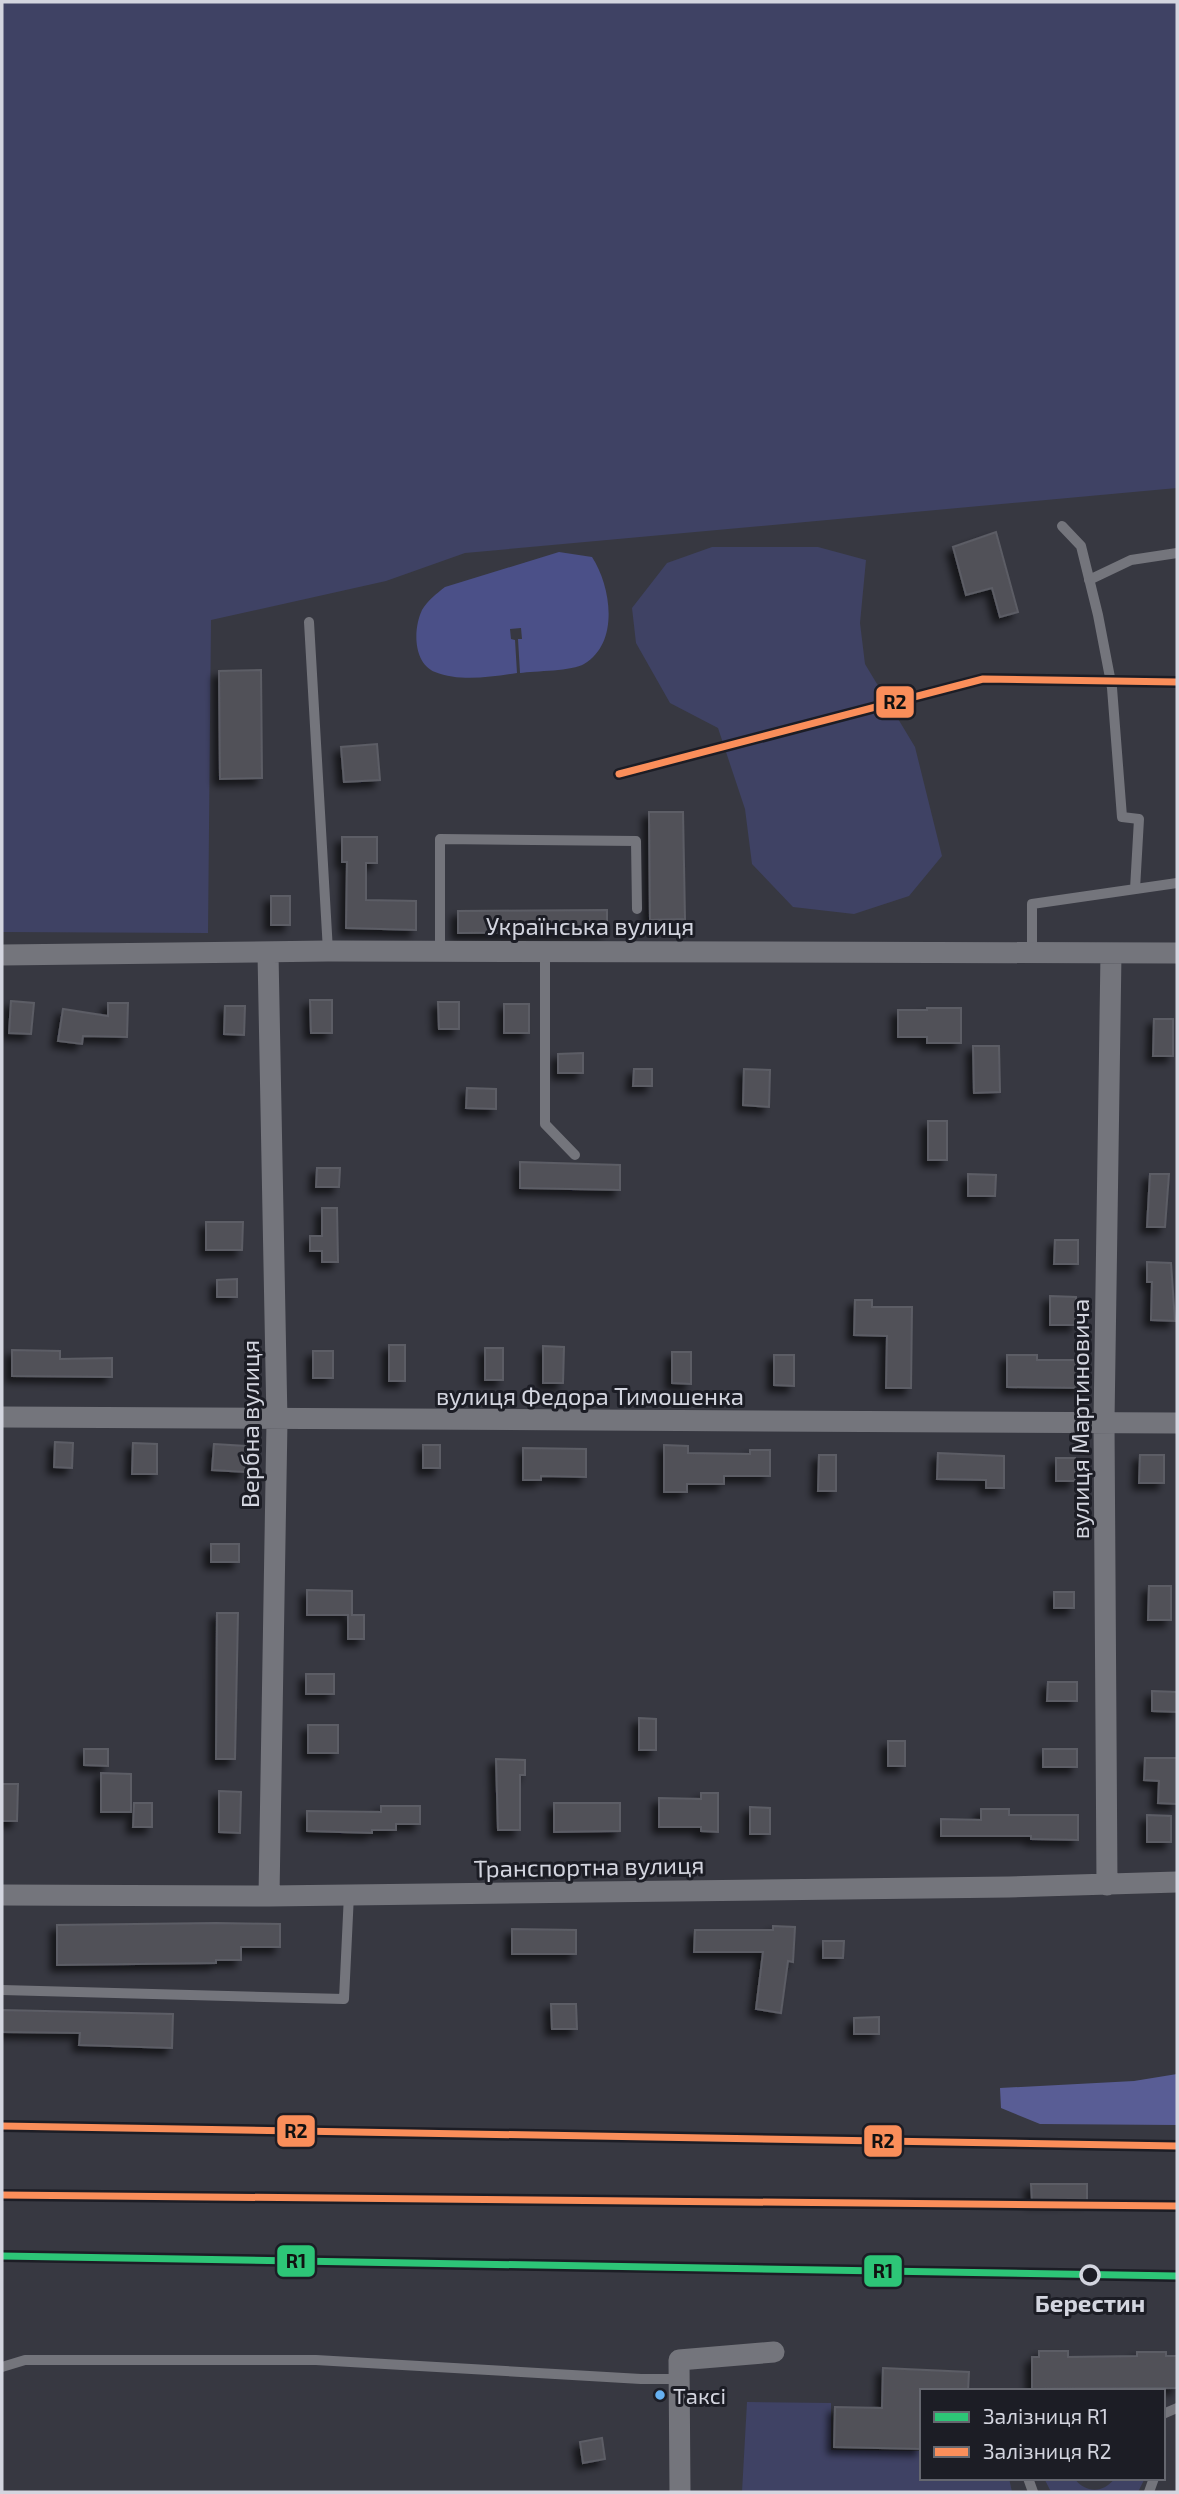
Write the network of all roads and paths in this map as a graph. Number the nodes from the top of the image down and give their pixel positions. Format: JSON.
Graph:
{"nodes":[{"id":1,"x":1062,"y":526,"type":"dead end"},
{"id":2,"x":1177,"y":553,"type":"edge"},
{"id":3,"x":1089,"y":580,"type":"junction"},
{"id":4,"x":309,"y":622,"type":"dead end"},
{"id":5,"x":1177,"y":883,"type":"edge"},
{"id":6,"x":1135,"y":890,"type":"junction"},
{"id":7,"x":637,"y":909,"type":"dead end"},
{"id":8,"x":328,"y":951,"type":"junction"},
{"id":9,"x":440,"y":951,"type":"junction"},
{"id":10,"x":545,"y":951,"type":"junction"},
{"id":11,"x":1032,"y":952,"type":"junction"},
{"id":12,"x":268,"y":953,"type":"junction"},
{"id":13,"x":1111,"y":953,"type":"junction"},
{"id":14,"x":1177,"y":954,"type":"edge"},
{"id":15,"x":2,"y":955,"type":"edge"},
{"id":16,"x":576,"y":1155,"type":"dead end"},
{"id":17,"x":2,"y":1417,"type":"edge"},
{"id":18,"x":276,"y":1421,"type":"junction"},
{"id":19,"x":1104,"y":1422,"type":"junction"},
{"id":20,"x":1177,"y":1423,"type":"edge"},
{"id":21,"x":1177,"y":1882,"type":"edge"},
{"id":22,"x":1107,"y":1885,"type":"junction"},
{"id":23,"x":349,"y":1894,"type":"junction"},
{"id":24,"x":2,"y":1895,"type":"edge"},
{"id":25,"x":269,"y":1896,"type":"junction"},
{"id":26,"x":2,"y":1990,"type":"edge"},
{"id":27,"x":774,"y":2352,"type":"dead end"},
{"id":28,"x":2,"y":2367,"type":"edge"},
{"id":29,"x":681,"y":2379,"type":"junction"},
{"id":30,"x":680,"y":2492,"type":"edge"}],
"edges":[{"from":1,"to":3,"type":"lane"},
{"from":2,"to":3,"type":"lane"},
{"from":3,"to":6,"type":"lane"},
{"from":4,"to":8,"type":"lane"},
{"from":5,"to":6,"type":"lane"},
{"from":6,"to":11,"type":"lane"},
{"from":7,"to":9,"type":"lane"},
{"from":8,"to":9,"type":"street","name":"Українська вулиця"},
{"from":8,"to":12,"type":"street","name":"Українська вулиця"},
{"from":9,"to":10,"type":"street","name":"Українська вулиця"},
{"from":10,"to":11,"type":"street","name":"Українська вулиця"},
{"from":10,"to":16,"type":"lane"},
{"from":11,"to":13,"type":"street","name":"Українська вулиця"},
{"from":12,"to":15,"type":"street","name":"Українська вулиця"},
{"from":12,"to":18,"type":"street","name":"Вербна вулиця"},
{"from":13,"to":14,"type":"street","name":"Українська вулиця"},
{"from":13,"to":19,"type":"street","name":"вулиця Мартиновича"},
{"from":17,"to":18,"type":"street","name":"вулиця Федора Тимошенка"},
{"from":18,"to":19,"type":"street","name":"вулиця Федора Тимошенка"},
{"from":18,"to":25,"type":"street","name":"Вербна вулиця"},
{"from":19,"to":20,"type":"street","name":"вулиця Федора Тимошенка"},
{"from":19,"to":22,"type":"street","name":"вулиця Мартиновича"},
{"from":21,"to":22,"type":"street","name":"Транспортна вулиця"},
{"from":22,"to":23,"type":"street","name":"Транспортна вулиця"},
{"from":23,"to":25,"type":"street","name":"Транспортна вулиця"},
{"from":23,"to":26,"type":"lane"},
{"from":24,"to":25,"type":"street","name":"Транспортна вулиця"},
{"from":27,"to":29,"type":"street"},
{"from":28,"to":29,"type":"lane"},
{"from":29,"to":30,"type":"street"}]}
